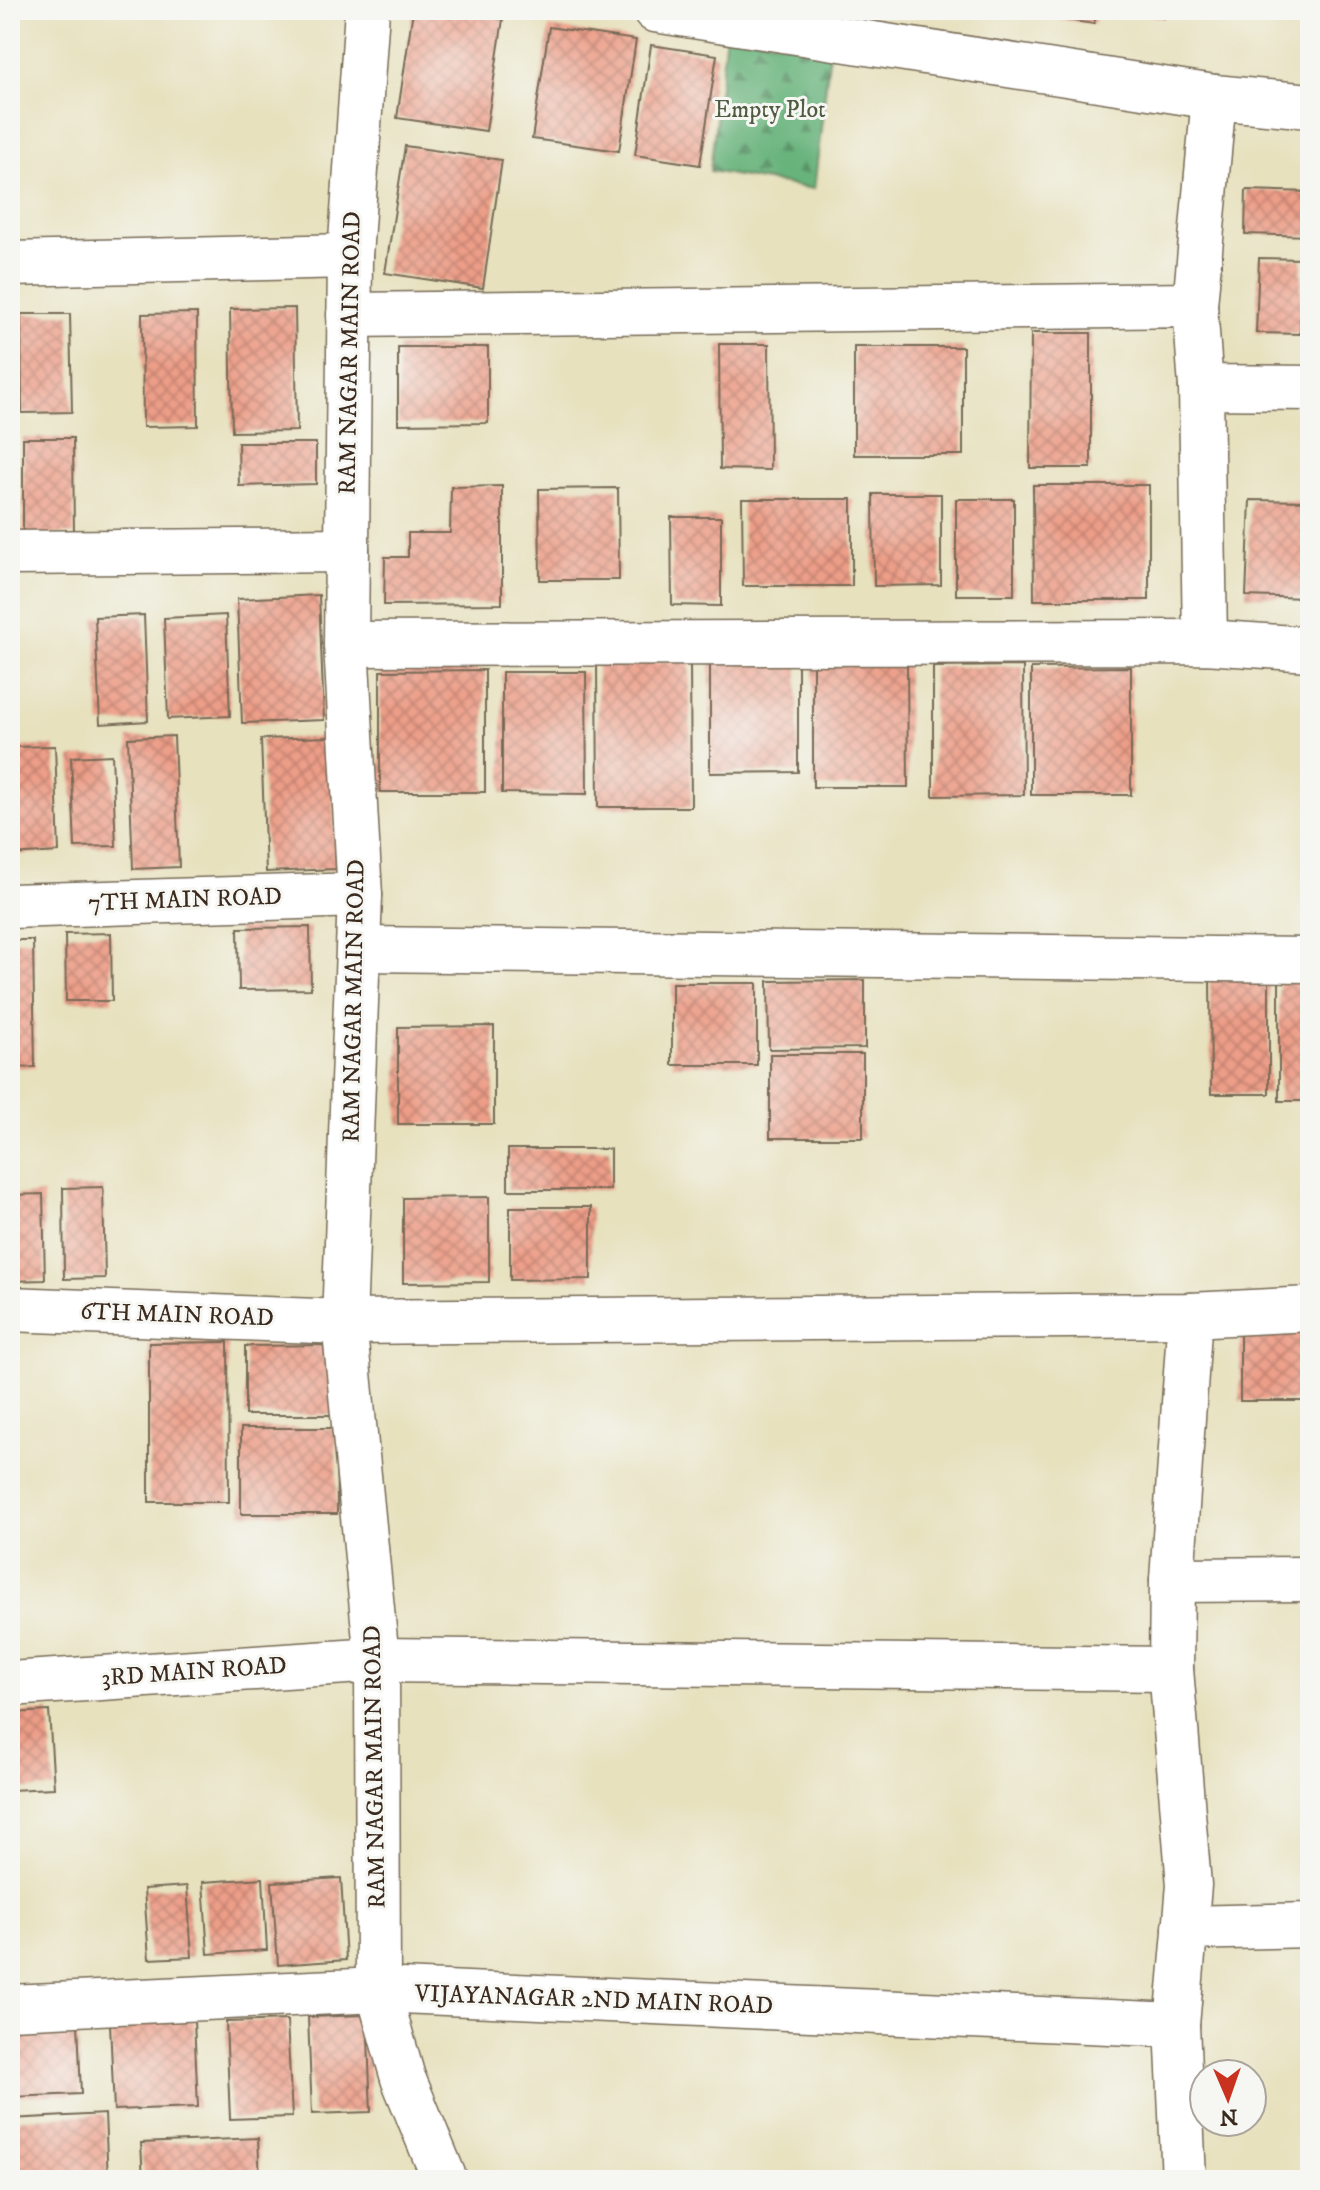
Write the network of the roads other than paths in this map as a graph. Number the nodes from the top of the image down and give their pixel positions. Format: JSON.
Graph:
{"nodes":[{"id":1,"x":367,"y":10,"type":"edge"},
{"id":2,"x":655,"y":10,"type":"edge"},
{"id":3,"x":1214,"y":97,"type":"junction"},
{"id":4,"x":1310,"y":106,"type":"edge"},
{"id":5,"x":350,"y":256,"type":"junction"},
{"id":6,"x":10,"y":264,"type":"edge"},
{"id":7,"x":1195,"y":305,"type":"junction"},
{"id":8,"x":349,"y":315,"type":"junction"},
{"id":9,"x":1201,"y":387,"type":"junction"},
{"id":10,"x":1310,"y":388,"type":"edge"},
{"id":11,"x":347,"y":550,"type":"junction"},
{"id":12,"x":10,"y":553,"type":"edge"},
{"id":13,"x":1205,"y":642,"type":"junction"},
{"id":14,"x":346,"y":644,"type":"junction"},
{"id":15,"x":1310,"y":649,"type":"edge"},
{"id":16,"x":360,"y":895,"type":"junction"},
{"id":17,"x":10,"y":906,"type":"edge"},
{"id":18,"x":360,"y":949,"type":"junction"},
{"id":19,"x":1310,"y":960,"type":"edge"},
{"id":20,"x":10,"y":1309,"type":"edge"},
{"id":21,"x":1310,"y":1309,"type":"edge"},
{"id":22,"x":1190,"y":1315,"type":"junction"},
{"id":23,"x":344,"y":1322,"type":"junction"},
{"id":24,"x":1310,"y":1579,"type":"edge"},
{"id":25,"x":1172,"y":1580,"type":"junction"},
{"id":26,"x":377,"y":1660,"type":"junction"},
{"id":27,"x":1171,"y":1669,"type":"junction"},
{"id":28,"x":10,"y":1684,"type":"edge"},
{"id":29,"x":1310,"y":1925,"type":"edge"},
{"id":30,"x":1185,"y":1928,"type":"junction"},
{"id":31,"x":378,"y":1990,"type":"junction"},
{"id":32,"x":10,"y":2007,"type":"edge"},
{"id":33,"x":1177,"y":2025,"type":"junction"},
{"id":34,"x":445,"y":2180,"type":"edge"},
{"id":35,"x":1184,"y":2180,"type":"edge"}],
"edges":[{"from":1,"to":5,"type":"street","name":"RAM NAGAR MAIN ROAD"},
{"from":2,"to":3,"type":"street"},
{"from":3,"to":4,"type":"street"},
{"from":3,"to":7,"type":"street"},
{"from":5,"to":6,"type":"street"},
{"from":5,"to":8,"type":"street","name":"RAM NAGAR MAIN ROAD"},
{"from":7,"to":8,"type":"street"},
{"from":7,"to":9,"type":"street"},
{"from":8,"to":11,"type":"street","name":"RAM NAGAR MAIN ROAD"},
{"from":9,"to":10,"type":"street"},
{"from":9,"to":13,"type":"street"},
{"from":11,"to":12,"type":"street"},
{"from":11,"to":14,"type":"street","name":"RAM NAGAR MAIN ROAD"},
{"from":13,"to":14,"type":"street"},
{"from":13,"to":15,"type":"street"},
{"from":14,"to":16,"type":"street","name":"RAM NAGAR MAIN ROAD"},
{"from":16,"to":17,"type":"street","name":"7TH MAIN ROAD"},
{"from":16,"to":18,"type":"street","name":"RAM NAGAR MAIN ROAD"},
{"from":18,"to":19,"type":"street"},
{"from":18,"to":23,"type":"street","name":"RAM NAGAR MAIN ROAD"},
{"from":20,"to":23,"type":"street","name":"6TH MAIN ROAD"},
{"from":21,"to":22,"type":"street","name":"6TH MAIN ROAD"},
{"from":22,"to":23,"type":"street","name":"6TH MAIN ROAD"},
{"from":22,"to":25,"type":"street"},
{"from":23,"to":26,"type":"street","name":"RAM NAGAR MAIN ROAD"},
{"from":24,"to":25,"type":"street"},
{"from":25,"to":27,"type":"street"},
{"from":26,"to":27,"type":"street","name":"3RD MAIN ROAD"},
{"from":26,"to":28,"type":"street","name":"3RD MAIN ROAD"},
{"from":26,"to":31,"type":"street","name":"RAM NAGAR MAIN ROAD"},
{"from":27,"to":30,"type":"street"},
{"from":29,"to":30,"type":"street"},
{"from":30,"to":33,"type":"street"},
{"from":31,"to":32,"type":"street","name":"VIJAYANAGAR 2ND MAIN ROAD"},
{"from":31,"to":33,"type":"street","name":"VIJAYANAGAR 2ND MAIN ROAD"},
{"from":31,"to":34,"type":"street","name":"RAM NAGAR MAIN ROAD"},
{"from":33,"to":35,"type":"street"}]}
